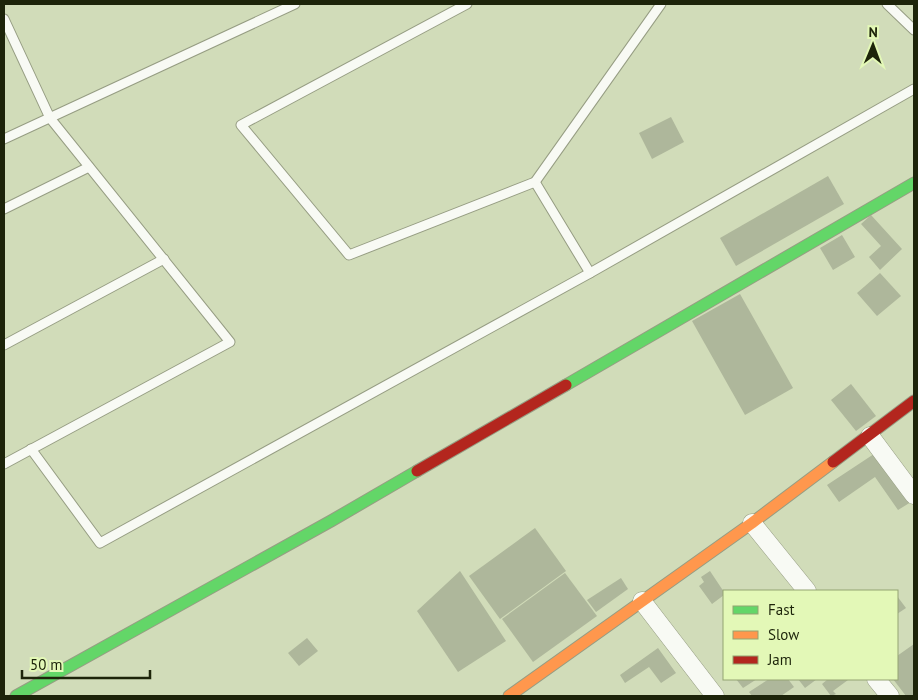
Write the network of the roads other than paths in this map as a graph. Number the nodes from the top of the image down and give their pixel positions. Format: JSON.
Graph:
{"nodes":[{"id":1,"x":295,"y":4,"type":"edge"},
{"id":2,"x":467,"y":4,"type":"edge"},
{"id":3,"x":660,"y":4,"type":"edge"},
{"id":4,"x":886,"y":4,"type":"edge"},
{"id":5,"x":4,"y":19,"type":"edge"},
{"id":6,"x":914,"y":30,"type":"edge"},
{"id":7,"x":914,"y":89,"type":"edge"},
{"id":8,"x":50,"y":118,"type":"junction"},
{"id":9,"x":4,"y":139,"type":"edge"},
{"id":10,"x":89,"y":167,"type":"junction"},
{"id":11,"x":535,"y":182,"type":"junction"},
{"id":12,"x":914,"y":183,"type":"edge"},
{"id":13,"x":4,"y":209,"type":"edge"},
{"id":14,"x":164,"y":259,"type":"junction"},
{"id":15,"x":590,"y":273,"type":"junction"},
{"id":16,"x":4,"y":346,"type":"edge"},
{"id":17,"x":914,"y":401,"type":"edge"},
{"id":18,"x":870,"y":436,"type":"junction"},
{"id":19,"x":31,"y":449,"type":"junction"},
{"id":20,"x":4,"y":464,"type":"edge"},
{"id":21,"x":914,"y":495,"type":"edge"},
{"id":22,"x":752,"y":522,"type":"junction"},
{"id":23,"x":806,"y":590,"type":"edge"},
{"id":24,"x":642,"y":601,"type":"junction"},
{"id":25,"x":877,"y":680,"type":"edge"},
{"id":26,"x":528,"y":691,"type":"edge"},
{"id":27,"x":16,"y":696,"type":"edge"},
{"id":28,"x":509,"y":696,"type":"edge"},
{"id":29,"x":715,"y":696,"type":"edge"},
{"id":30,"x":890,"y":696,"type":"edge"}],
"edges":[{"from":1,"to":8,"type":"lane"},
{"from":2,"to":11,"type":"lane"},
{"from":3,"to":11,"type":"lane"},
{"from":4,"to":6,"type":"lane"},
{"from":5,"to":8,"type":"lane"},
{"from":7,"to":15,"type":"lane"},
{"from":8,"to":9,"type":"lane"},
{"from":8,"to":10,"type":"lane"},
{"from":10,"to":13,"type":"lane"},
{"from":10,"to":14,"type":"lane"},
{"from":11,"to":15,"type":"lane"},
{"from":12,"to":27,"type":"street"},
{"from":14,"to":16,"type":"lane"},
{"from":14,"to":19,"type":"lane"},
{"from":15,"to":19,"type":"lane"},
{"from":17,"to":18,"type":"street"},
{"from":18,"to":21,"type":"street"},
{"from":18,"to":22,"type":"street"},
{"from":19,"to":20,"type":"lane"},
{"from":22,"to":23,"type":"street"},
{"from":22,"to":24,"type":"street"},
{"from":24,"to":26,"type":"street"},
{"from":24,"to":29,"type":"street"},
{"from":25,"to":30,"type":"street"},
{"from":26,"to":28,"type":"street"}]}
